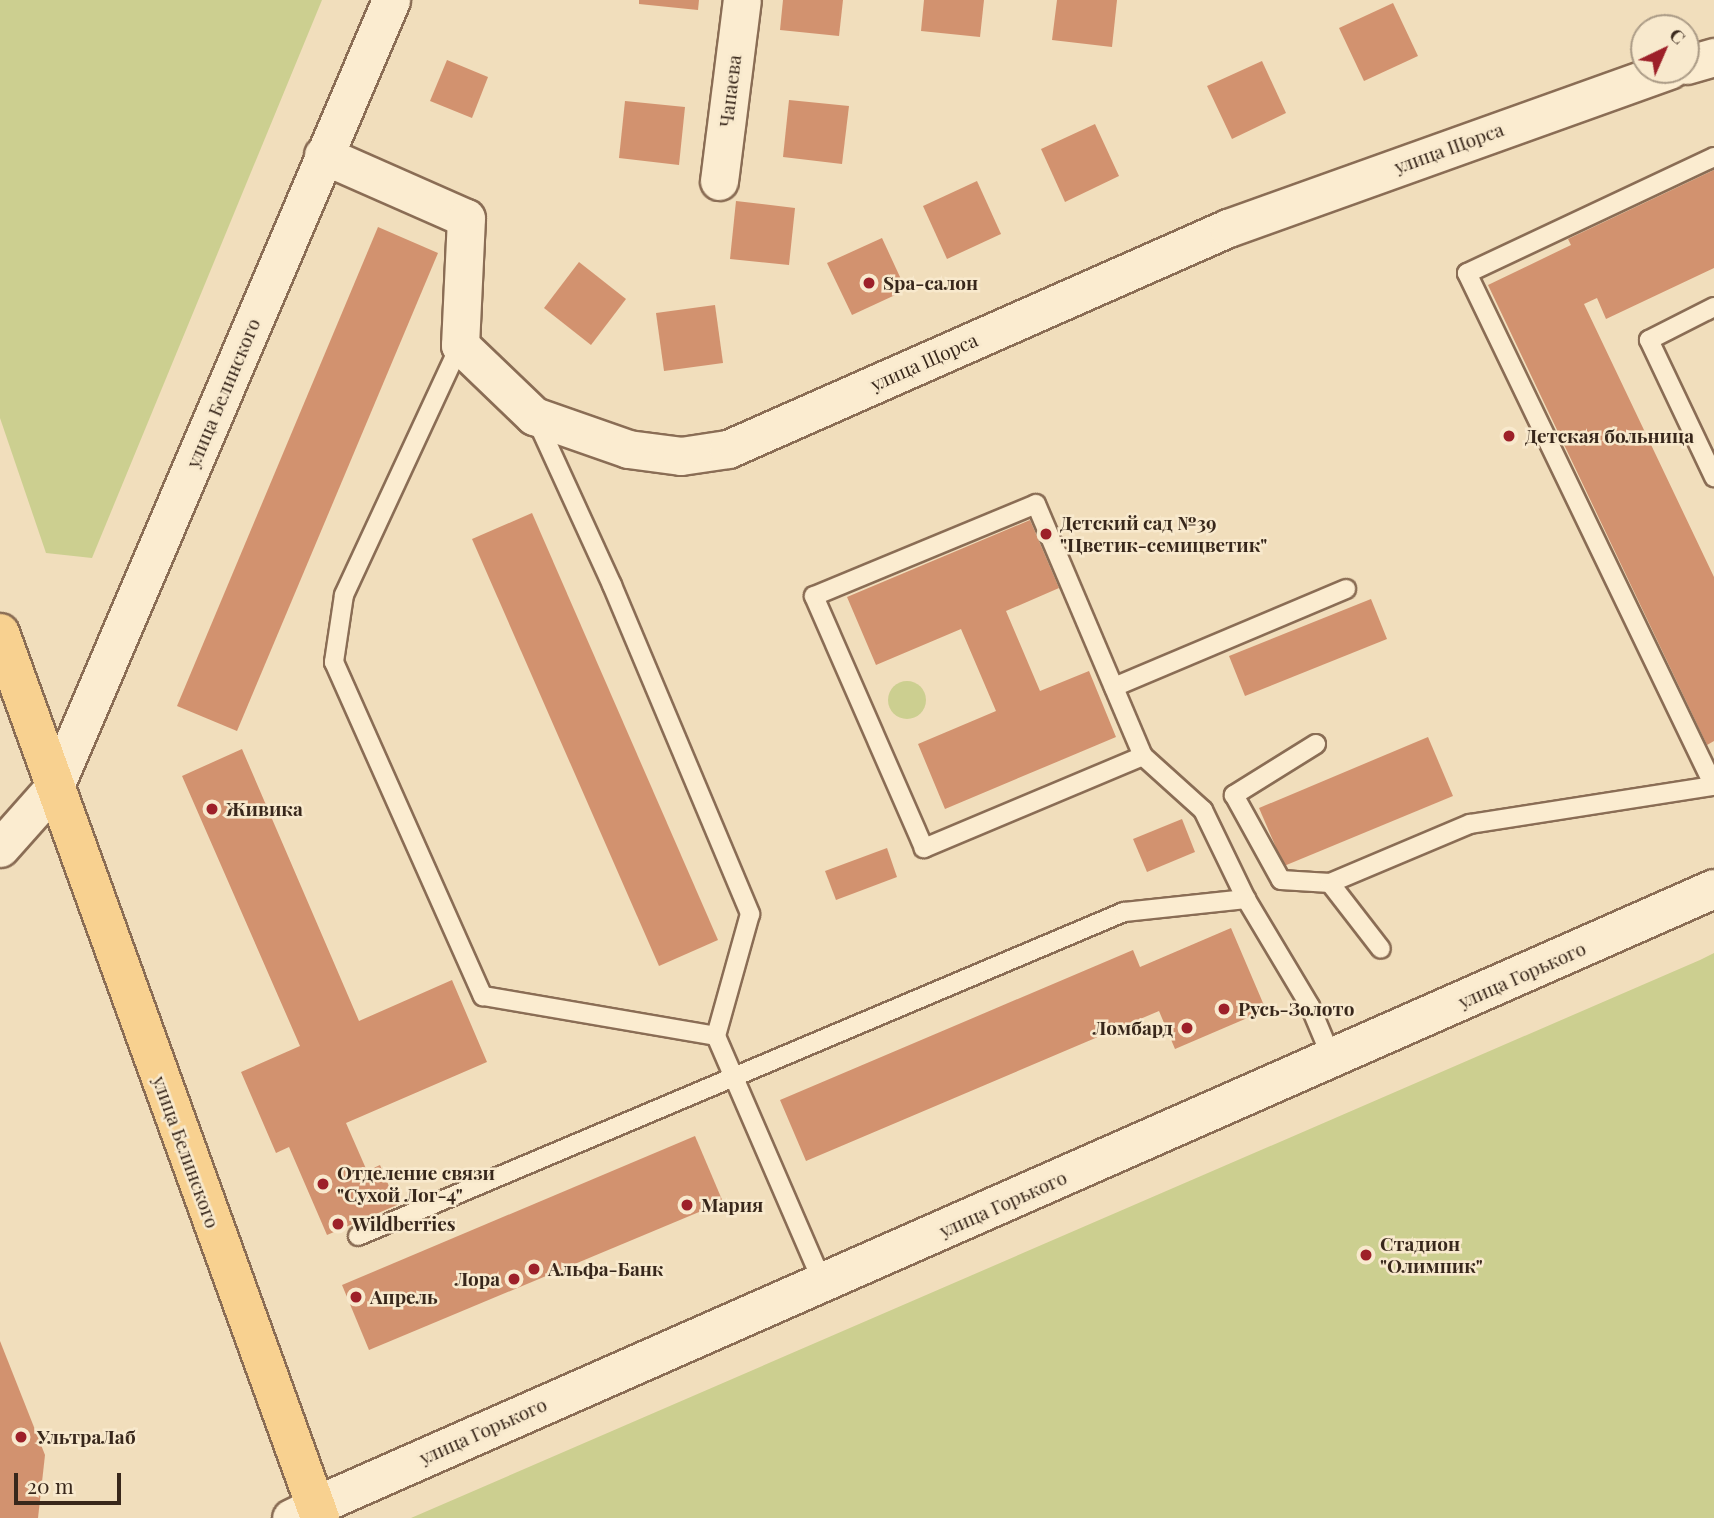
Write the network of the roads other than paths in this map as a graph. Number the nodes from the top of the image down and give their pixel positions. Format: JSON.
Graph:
{"nodes":[{"id":1,"x":391,"y":0,"type":"edge"},
{"id":2,"x":742,"y":0,"type":"edge"},
{"id":3,"x":1631,"y":84,"type":"edge"},
{"id":4,"x":323,"y":155,"type":"junction"},
{"id":5,"x":1714,"y":157,"type":"edge"},
{"id":6,"x":719,"y":181,"type":"dead end"},
{"id":7,"x":1714,"y":307,"type":"edge"},
{"id":8,"x":460,"y":345,"type":"junction"},
{"id":9,"x":534,"y":416,"type":"junction"},
{"id":10,"x":1714,"y":477,"type":"edge"},
{"id":11,"x":1346,"y":589,"type":"dead end"},
{"id":12,"x":0,"y":634,"type":"edge"},
{"id":13,"x":1114,"y":687,"type":"junction"},
{"id":14,"x":1316,"y":744,"type":"dead end"},
{"id":15,"x":1143,"y":756,"type":"junction"},
{"id":16,"x":55,"y":786,"type":"junction"},
{"id":17,"x":1714,"y":786,"type":"edge"},
{"id":18,"x":0,"y":848,"type":"edge"},
{"id":19,"x":1330,"y":883,"type":"junction"},
{"id":20,"x":1714,"y":889,"type":"edge"},
{"id":21,"x":1246,"y":899,"type":"junction"},
{"id":22,"x":1381,"y":948,"type":"dead end"},
{"id":23,"x":716,"y":1036,"type":"junction"},
{"id":24,"x":1333,"y":1060,"type":"junction"},
{"id":25,"x":733,"y":1074,"type":"junction"},
{"id":26,"x":358,"y":1236,"type":"dead end"},
{"id":27,"x":823,"y":1283,"type":"junction"},
{"id":28,"x":309,"y":1514,"type":"edge"}],
"edges":[{"from":1,"to":4,"type":"street","name":"улица Белинского"},
{"from":2,"to":6,"type":"street","name":"Чапаева"},
{"from":3,"to":9,"type":"street","name":"улица Щорса"},
{"from":4,"to":8,"type":"street"},
{"from":4,"to":16,"type":"street","name":"улица Белинского"},
{"from":5,"to":17,"type":"lane"},
{"from":7,"to":10,"type":"lane"},
{"from":8,"to":9,"type":"street","name":"улица Щорса"},
{"from":8,"to":23,"type":"lane"},
{"from":9,"to":23,"type":"lane"},
{"from":11,"to":13,"type":"lane"},
{"from":12,"to":16,"type":"main road","name":"улица Белинского"},
{"from":13,"to":15,"type":"lane"},
{"from":13,"to":15,"type":"lane"},
{"from":14,"to":19,"type":"lane"},
{"from":15,"to":21,"type":"lane"},
{"from":16,"to":18,"type":"street"},
{"from":16,"to":28,"type":"main road","name":"улица Белинского"},
{"from":17,"to":19,"type":"lane"},
{"from":19,"to":22,"type":"lane"},
{"from":20,"to":24,"type":"street","name":"улица Горького"},
{"from":21,"to":24,"type":"lane"},
{"from":21,"to":25,"type":"lane"},
{"from":23,"to":25,"type":"lane"},
{"from":24,"to":27,"type":"street","name":"улица Горького"},
{"from":25,"to":26,"type":"lane"},
{"from":25,"to":27,"type":"lane"},
{"from":27,"to":28,"type":"street","name":"улица Горького"}]}
